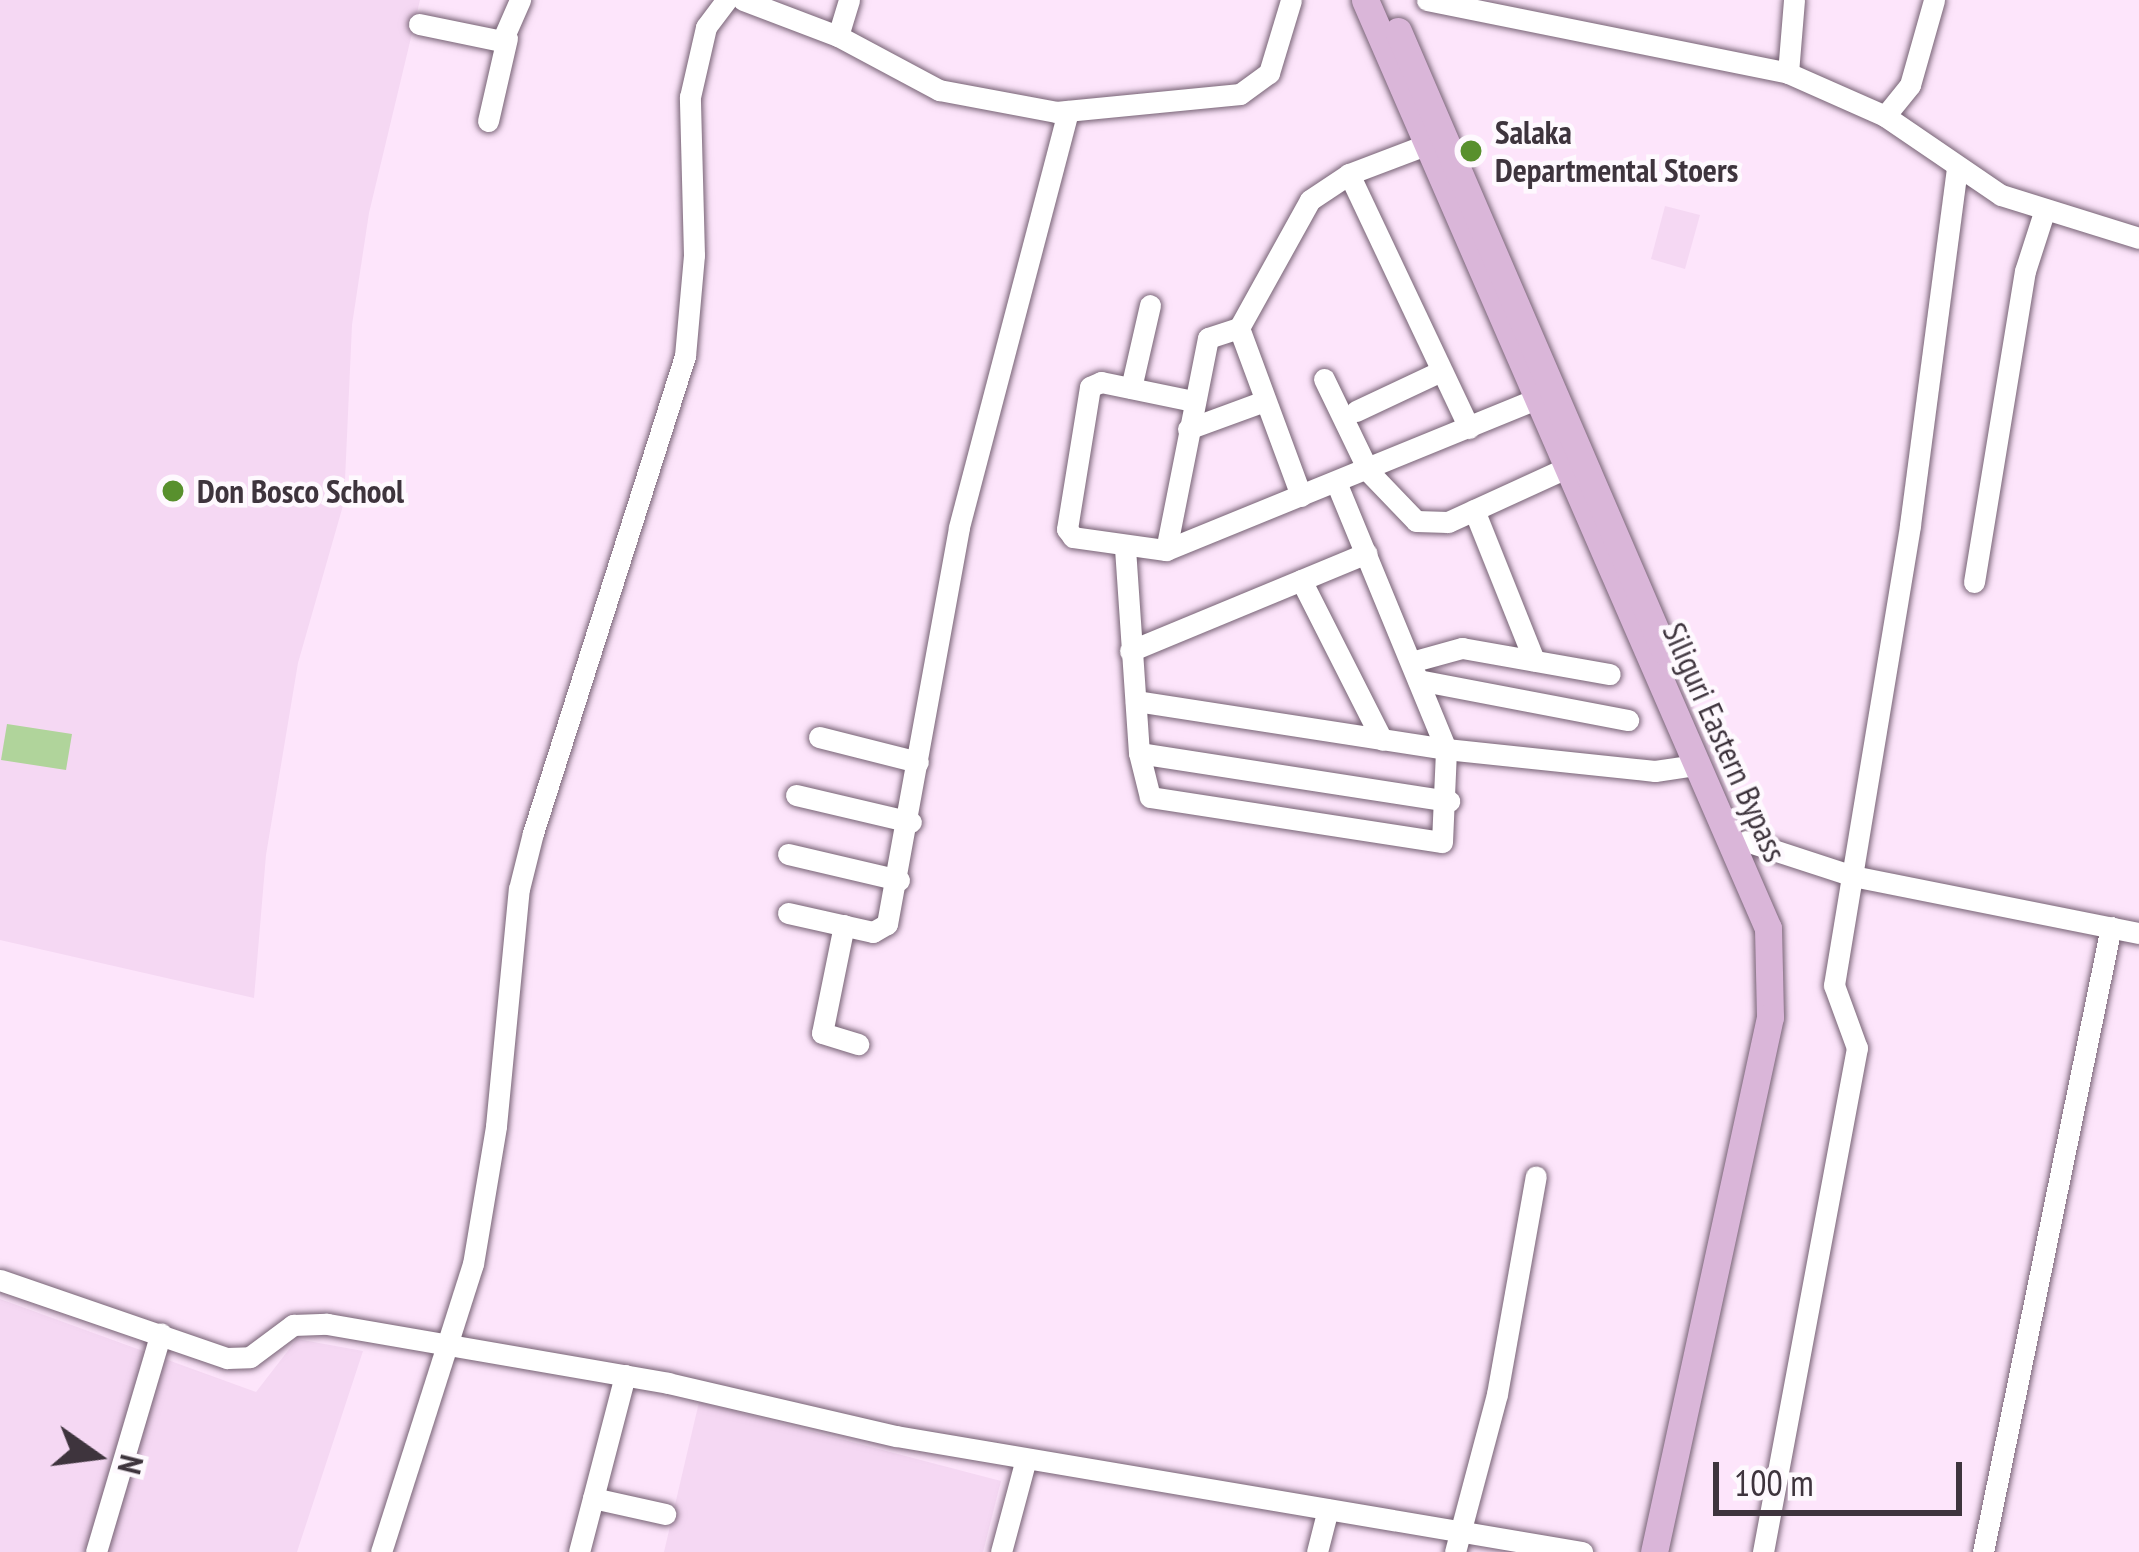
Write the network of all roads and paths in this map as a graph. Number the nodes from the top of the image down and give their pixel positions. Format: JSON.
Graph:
{"nodes":[{"id":1,"x":520,"y":0,"type":"edge"},
{"id":2,"x":726,"y":0,"type":"edge"},
{"id":3,"x":743,"y":0,"type":"edge"},
{"id":4,"x":849,"y":0,"type":"edge"},
{"id":5,"x":1291,"y":0,"type":"edge"},
{"id":6,"x":1365,"y":0,"type":"edge"},
{"id":7,"x":1384,"y":0,"type":"edge"},
{"id":8,"x":1427,"y":0,"type":"edge"},
{"id":9,"x":1794,"y":0,"type":"edge"},
{"id":10,"x":1934,"y":0,"type":"edge"},
{"id":11,"x":419,"y":24,"type":"dead end"},
{"id":12,"x":838,"y":35,"type":"junction"},
{"id":13,"x":507,"y":38,"type":"junction"},
{"id":14,"x":1788,"y":73,"type":"junction"},
{"id":15,"x":1068,"y":111,"type":"junction"},
{"id":16,"x":1885,"y":116,"type":"junction"},
{"id":17,"x":488,"y":121,"type":"dead end"},
{"id":18,"x":1428,"y":144,"type":"junction"},
{"id":19,"x":1957,"y":169,"type":"junction"},
{"id":20,"x":1349,"y":174,"type":"junction"},
{"id":21,"x":2044,"y":212,"type":"junction"},
{"id":22,"x":2139,"y":238,"type":"edge"},
{"id":23,"x":1150,"y":305,"type":"dead end"},
{"id":24,"x":1239,"y":328,"type":"junction"},
{"id":25,"x":1441,"y":371,"type":"junction"},
{"id":26,"x":1324,"y":379,"type":"dead end"},
{"id":27,"x":1131,"y":388,"type":"junction"},
{"id":28,"x":1192,"y":400,"type":"junction"},
{"id":29,"x":1534,"y":400,"type":"junction"},
{"id":30,"x":1264,"y":401,"type":"junction"},
{"id":31,"x":1356,"y":411,"type":"dead end"},
{"id":32,"x":1469,"y":428,"type":"junction"},
{"id":33,"x":1188,"y":429,"type":"junction"},
{"id":34,"x":1564,"y":469,"type":"junction"},
{"id":35,"x":1369,"y":472,"type":"junction"},
{"id":36,"x":1337,"y":485,"type":"junction"},
{"id":37,"x":1301,"y":496,"type":"junction"},
{"id":38,"x":1474,"y":510,"type":"junction"},
{"id":39,"x":1125,"y":548,"type":"junction"},
{"id":40,"x":1166,"y":550,"type":"junction"},
{"id":41,"x":1367,"y":553,"type":"junction"},
{"id":42,"x":1301,"y":580,"type":"junction"},
{"id":43,"x":1974,"y":582,"type":"dead end"},
{"id":44,"x":1130,"y":651,"type":"junction"},
{"id":45,"x":1534,"y":660,"type":"junction"},
{"id":46,"x":1415,"y":671,"type":"junction"},
{"id":47,"x":1610,"y":674,"type":"dead end"},
{"id":48,"x":1136,"y":700,"type":"junction"},
{"id":49,"x":1628,"y":720,"type":"dead end"},
{"id":50,"x":819,"y":737,"type":"dead end"},
{"id":51,"x":1382,"y":740,"type":"junction"},
{"id":52,"x":1446,"y":749,"type":"junction"},
{"id":53,"x":1139,"y":753,"type":"junction"},
{"id":54,"x":918,"y":762,"type":"junction"},
{"id":55,"x":1695,"y":764,"type":"junction"},
{"id":56,"x":796,"y":795,"type":"dead end"},
{"id":57,"x":1449,"y":801,"type":"junction"},
{"id":58,"x":910,"y":822,"type":"junction"},
{"id":59,"x":1746,"y":841,"type":"junction"},
{"id":60,"x":788,"y":854,"type":"dead end"},
{"id":61,"x":1853,"y":876,"type":"junction"},
{"id":62,"x":899,"y":880,"type":"junction"},
{"id":63,"x":788,"y":913,"type":"dead end"},
{"id":64,"x":844,"y":926,"type":"junction"},
{"id":65,"x":2111,"y":928,"type":"junction"},
{"id":66,"x":2139,"y":933,"type":"edge"},
{"id":67,"x":858,"y":1044,"type":"dead end"},
{"id":68,"x":1536,"y":1177,"type":"dead end"},
{"id":69,"x":0,"y":1280,"type":"edge"},
{"id":70,"x":161,"y":1333,"type":"junction"},
{"id":71,"x":454,"y":1342,"type":"junction"},
{"id":72,"x":625,"y":1375,"type":"junction"},
{"id":73,"x":1026,"y":1459,"type":"junction"},
{"id":74,"x":593,"y":1498,"type":"junction"},
{"id":75,"x":1328,"y":1509,"type":"junction"},
{"id":76,"x":665,"y":1514,"type":"dead end"},
{"id":77,"x":1457,"y":1543,"type":"edge"},
{"id":78,"x":96,"y":1552,"type":"edge"},
{"id":79,"x":381,"y":1552,"type":"edge"},
{"id":80,"x":579,"y":1552,"type":"edge"},
{"id":81,"x":1001,"y":1552,"type":"edge"},
{"id":82,"x":1317,"y":1552,"type":"edge"},
{"id":83,"x":1582,"y":1552,"type":"edge"},
{"id":84,"x":1654,"y":1552,"type":"edge"},
{"id":85,"x":1672,"y":1552,"type":"edge"},
{"id":86,"x":1763,"y":1552,"type":"edge"},
{"id":87,"x":1983,"y":1552,"type":"edge"}],
"edges":[{"from":1,"to":13,"type":"street"},
{"from":2,"to":71,"type":"street"},
{"from":3,"to":12,"type":"street"},
{"from":4,"to":12,"type":"street"},
{"from":5,"to":15,"type":"street"},
{"from":6,"to":18,"type":"main road","name":"Siliguri Eastern Bypass"},
{"from":7,"to":59,"type":"main road","name":"Siliguri Eastern Bypass"},
{"from":8,"to":14,"type":"street"},
{"from":9,"to":14,"type":"street"},
{"from":10,"to":16,"type":"street"},
{"from":11,"to":13,"type":"street"},
{"from":12,"to":15,"type":"street"},
{"from":13,"to":17,"type":"street"},
{"from":14,"to":16,"type":"street"},
{"from":15,"to":54,"type":"street"},
{"from":16,"to":19,"type":"street"},
{"from":18,"to":20,"type":"street"},
{"from":18,"to":29,"type":"main road","name":"Siliguri Eastern Bypass"},
{"from":19,"to":21,"type":"street"},
{"from":19,"to":61,"type":"street"},
{"from":20,"to":24,"type":"street"},
{"from":20,"to":25,"type":"street"},
{"from":21,"to":22,"type":"street"},
{"from":21,"to":43,"type":"street"},
{"from":23,"to":27,"type":"street"},
{"from":24,"to":28,"type":"street"},
{"from":24,"to":30,"type":"street"},
{"from":25,"to":31,"type":"street"},
{"from":25,"to":32,"type":"street"},
{"from":26,"to":35,"type":"street"},
{"from":27,"to":28,"type":"street"},
{"from":27,"to":39,"type":"street"},
{"from":28,"to":33,"type":"street"},
{"from":29,"to":32,"type":"street"},
{"from":29,"to":34,"type":"main road","name":"Siliguri Eastern Bypass"},
{"from":30,"to":33,"type":"street"},
{"from":30,"to":37,"type":"street"},
{"from":32,"to":35,"type":"street"},
{"from":33,"to":40,"type":"street"},
{"from":34,"to":38,"type":"street"},
{"from":34,"to":55,"type":"main road","name":"Siliguri Eastern Bypass"},
{"from":35,"to":36,"type":"street"},
{"from":35,"to":38,"type":"street"},
{"from":36,"to":37,"type":"street"},
{"from":36,"to":41,"type":"street"},
{"from":37,"to":40,"type":"street"},
{"from":38,"to":45,"type":"street"},
{"from":39,"to":40,"type":"street"},
{"from":39,"to":44,"type":"street"},
{"from":41,"to":42,"type":"street"},
{"from":41,"to":46,"type":"street"},
{"from":42,"to":44,"type":"street"},
{"from":42,"to":51,"type":"street"},
{"from":44,"to":48,"type":"street"},
{"from":45,"to":46,"type":"street"},
{"from":45,"to":47,"type":"street"},
{"from":46,"to":49,"type":"street"},
{"from":46,"to":52,"type":"street"},
{"from":48,"to":51,"type":"street"},
{"from":48,"to":53,"type":"street"},
{"from":50,"to":54,"type":"street"},
{"from":51,"to":52,"type":"street"},
{"from":52,"to":55,"type":"street"},
{"from":52,"to":57,"type":"street"},
{"from":53,"to":57,"type":"street"},
{"from":53,"to":57,"type":"street"},
{"from":54,"to":58,"type":"street"},
{"from":55,"to":84,"type":"main road","name":"Siliguri Eastern Bypass"},
{"from":56,"to":58,"type":"street"},
{"from":58,"to":62,"type":"street"},
{"from":59,"to":61,"type":"street"},
{"from":59,"to":85,"type":"main road","name":"Siliguri Eastern Bypass"},
{"from":60,"to":62,"type":"street"},
{"from":61,"to":65,"type":"street"},
{"from":61,"to":86,"type":"street"},
{"from":62,"to":64,"type":"street"},
{"from":63,"to":64,"type":"street"},
{"from":64,"to":67,"type":"street"},
{"from":65,"to":66,"type":"street"},
{"from":65,"to":87,"type":"street"},
{"from":68,"to":77,"type":"street"},
{"from":69,"to":70,"type":"street"},
{"from":70,"to":71,"type":"street"},
{"from":70,"to":78,"type":"street"},
{"from":71,"to":72,"type":"street"},
{"from":71,"to":79,"type":"street"},
{"from":72,"to":73,"type":"street"},
{"from":72,"to":74,"type":"street"},
{"from":73,"to":75,"type":"street"},
{"from":73,"to":81,"type":"street"},
{"from":74,"to":76,"type":"street"},
{"from":74,"to":80,"type":"street"},
{"from":75,"to":77,"type":"street"},
{"from":75,"to":82,"type":"street"},
{"from":77,"to":83,"type":"street"}]}
